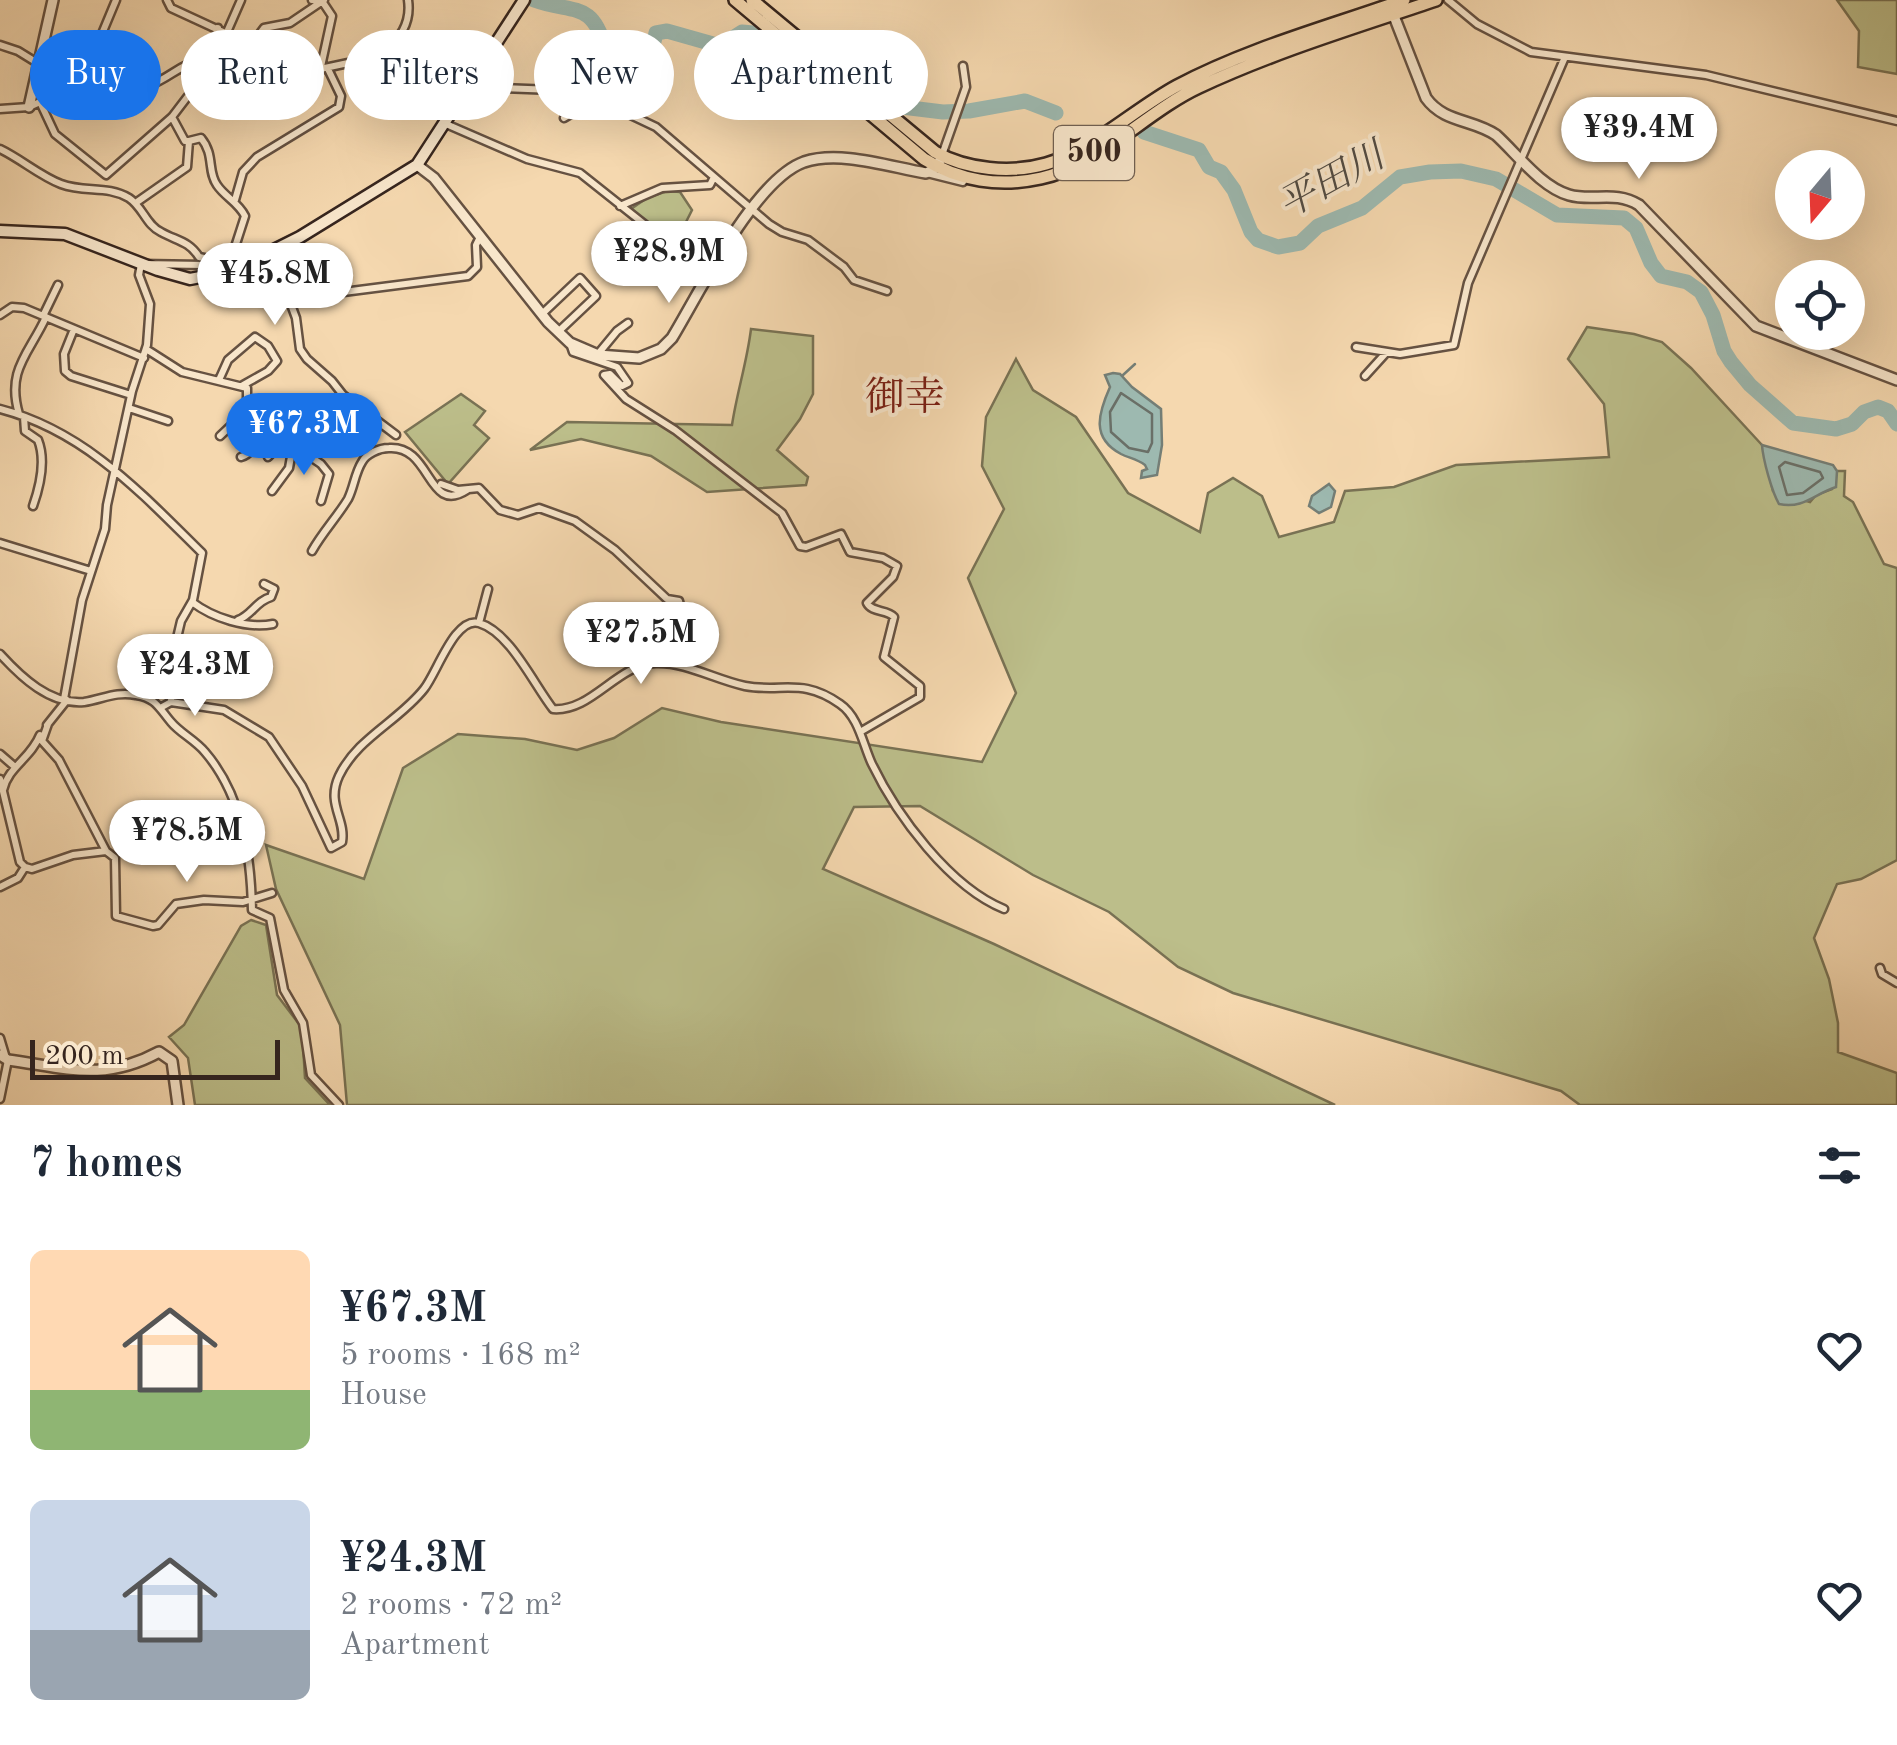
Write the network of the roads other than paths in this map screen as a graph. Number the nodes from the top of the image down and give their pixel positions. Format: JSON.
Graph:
{"nodes":[{"id":1,"x":53,"y":0,"type":"edge"},
{"id":2,"x":116,"y":0,"type":"edge"},
{"id":3,"x":167,"y":0,"type":"edge"},
{"id":4,"x":241,"y":0,"type":"edge"},
{"id":5,"x":312,"y":0,"type":"edge"},
{"id":6,"x":323,"y":0,"type":"edge"},
{"id":7,"x":408,"y":0,"type":"edge"},
{"id":8,"x":524,"y":0,"type":"edge"},
{"id":9,"x":734,"y":0,"type":"edge"},
{"id":10,"x":752,"y":0,"type":"edge"},
{"id":11,"x":1404,"y":0,"type":"edge"},
{"id":12,"x":1436,"y":0,"type":"edge"},
{"id":13,"x":1448,"y":0,"type":"edge"},
{"id":14,"x":1392,"y":10,"type":"junction"},
{"id":15,"x":218,"y":28,"type":"joint"},
{"id":16,"x":46,"y":30,"type":"edge"},
{"id":17,"x":104,"y":30,"type":"edge"},
{"id":18,"x":222,"y":30,"type":"edge"},
{"id":19,"x":228,"y":30,"type":"edge"},
{"id":20,"x":262,"y":30,"type":"edge"},
{"id":21,"x":404,"y":30,"type":"edge"},
{"id":22,"x":505,"y":30,"type":"edge"},
{"id":23,"x":0,"y":46,"type":"edge"},
{"id":24,"x":1564,"y":57,"type":"junction"},
{"id":25,"x":30,"y":58,"type":"edge"},
{"id":26,"x":344,"y":65,"type":"edge"},
{"id":27,"x":963,"y":66,"type":"dead end"},
{"id":28,"x":324,"y":70,"type":"junction"},
{"id":29,"x":181,"y":104,"type":"edge"},
{"id":30,"x":30,"y":108,"type":"edge"},
{"id":31,"x":0,"y":109,"type":"edge"},
{"id":32,"x":324,"y":116,"type":"edge"},
{"id":33,"x":172,"y":117,"type":"junction"},
{"id":34,"x":48,"y":120,"type":"edge"},
{"id":35,"x":317,"y":120,"type":"edge"},
{"id":36,"x":449,"y":120,"type":"edge"},
{"id":37,"x":644,"y":120,"type":"edge"},
{"id":38,"x":1897,"y":121,"type":"edge"},
{"id":39,"x":446,"y":124,"type":"junction"},
{"id":40,"x":189,"y":141,"type":"junction"},
{"id":41,"x":0,"y":149,"type":"edge"},
{"id":42,"x":1522,"y":159,"type":"junction"},
{"id":43,"x":935,"y":165,"type":"junction"},
{"id":44,"x":417,"y":166,"type":"junction"},
{"id":45,"x":714,"y":178,"type":"junction"},
{"id":46,"x":235,"y":200,"type":"junction"},
{"id":47,"x":136,"y":202,"type":"junction"},
{"id":48,"x":620,"y":206,"type":"junction"},
{"id":49,"x":750,"y":208,"type":"junction"},
{"id":50,"x":0,"y":231,"type":"edge"},
{"id":51,"x":480,"y":236,"type":"junction"},
{"id":52,"x":258,"y":258,"type":"junction"},
{"id":53,"x":214,"y":260,"type":"junction"},
{"id":54,"x":141,"y":264,"type":"junction"},
{"id":55,"x":679,"y":266,"type":"dead end"},
{"id":56,"x":58,"y":285,"type":"dead end"},
{"id":57,"x":887,"y":292,"type":"dead end"},
{"id":58,"x":290,"y":299,"type":"junction"},
{"id":59,"x":542,"y":314,"type":"junction"},
{"id":60,"x":0,"y":316,"type":"edge"},
{"id":61,"x":44,"y":317,"type":"junction"},
{"id":62,"x":628,"y":323,"type":"dead end"},
{"id":63,"x":74,"y":329,"type":"junction"},
{"id":64,"x":558,"y":332,"type":"junction"},
{"id":65,"x":570,"y":343,"type":"junction"},
{"id":66,"x":1356,"y":347,"type":"dead end"},
{"id":67,"x":145,"y":354,"type":"junction"},
{"id":68,"x":1385,"y":354,"type":"junction"},
{"id":69,"x":598,"y":356,"type":"junction"},
{"id":70,"x":1365,"y":376,"type":"dead end"},
{"id":71,"x":219,"y":380,"type":"junction"},
{"id":72,"x":1897,"y":380,"type":"edge"},
{"id":73,"x":242,"y":385,"type":"junction"},
{"id":74,"x":131,"y":395,"type":"junction"},
{"id":75,"x":0,"y":408,"type":"edge"},
{"id":76,"x":129,"y":408,"type":"junction"},
{"id":77,"x":242,"y":410,"type":"junction"},
{"id":78,"x":21,"y":416,"type":"junction"},
{"id":79,"x":168,"y":422,"type":"dead end"},
{"id":80,"x":264,"y":423,"type":"junction"},
{"id":81,"x":304,"y":434,"type":"dead end"},
{"id":82,"x":396,"y":435,"type":"dead end"},
{"id":83,"x":220,"y":436,"type":"dead end"},
{"id":84,"x":286,"y":438,"type":"junction"},
{"id":85,"x":294,"y":445,"type":"junction"},
{"id":86,"x":268,"y":457,"type":"dead end"},
{"id":87,"x":241,"y":458,"type":"dead end"},
{"id":88,"x":115,"y":468,"type":"junction"},
{"id":89,"x":441,"y":484,"type":"dead end"},
{"id":90,"x":468,"y":490,"type":"junction"},
{"id":91,"x":272,"y":491,"type":"dead end"},
{"id":92,"x":321,"y":501,"type":"dead end"},
{"id":93,"x":32,"y":506,"type":"dead end"},
{"id":94,"x":0,"y":543,"type":"edge"},
{"id":95,"x":312,"y":552,"type":"dead end"},
{"id":96,"x":92,"y":571,"type":"junction"},
{"id":97,"x":264,"y":584,"type":"dead end"},
{"id":98,"x":488,"y":589,"type":"dead end"},
{"id":99,"x":192,"y":602,"type":"junction"},
{"id":100,"x":237,"y":620,"type":"junction"},
{"id":101,"x":479,"y":623,"type":"junction"},
{"id":102,"x":273,"y":624,"type":"dead end"},
{"id":103,"x":0,"y":654,"type":"edge"},
{"id":104,"x":647,"y":665,"type":"junction"},
{"id":105,"x":66,"y":699,"type":"junction"},
{"id":106,"x":171,"y":702,"type":"junction"},
{"id":107,"x":162,"y":707,"type":"junction"},
{"id":108,"x":48,"y":724,"type":"junction"},
{"id":109,"x":860,"y":732,"type":"junction"},
{"id":110,"x":0,"y":754,"type":"edge"},
{"id":111,"x":15,"y":768,"type":"junction"},
{"id":112,"x":0,"y":780,"type":"edge"},
{"id":113,"x":3,"y":790,"type":"junction"},
{"id":114,"x":106,"y":851,"type":"junction"},
{"id":115,"x":25,"y":867,"type":"junction"},
{"id":116,"x":0,"y":887,"type":"edge"},
{"id":117,"x":272,"y":892,"type":"dead end"},
{"id":118,"x":252,"y":901,"type":"junction"},
{"id":119,"x":1004,"y":909,"type":"dead end"},
{"id":120,"x":1880,"y":968,"type":"dead end"},
{"id":121,"x":1897,"y":983,"type":"edge"},
{"id":122,"x":0,"y":1038,"type":"edge"},
{"id":123,"x":5,"y":1058,"type":"edge"},
{"id":124,"x":0,"y":1099,"type":"edge"},
{"id":125,"x":178,"y":1105,"type":"edge"},
{"id":126,"x":339,"y":1105,"type":"edge"}],
"edges":[{"from":1,"to":16,"type":"street"},
{"from":2,"to":17,"type":"street"},
{"from":3,"to":15,"type":"street"},
{"from":4,"to":19,"type":"street"},
{"from":5,"to":6,"type":"street"},
{"from":6,"to":20,"type":"street"},
{"from":6,"to":28,"type":"street"},
{"from":7,"to":21,"type":"street"},
{"from":8,"to":22,"type":"main road"},
{"from":9,"to":43,"type":"highway","number":"500"},
{"from":10,"to":43,"type":"highway","number":"500"},
{"from":11,"to":14,"type":"highway","number":"500"},
{"from":12,"to":14,"type":"highway","number":"500"},
{"from":13,"to":24,"type":"street"},
{"from":14,"to":42,"type":"street"},
{"from":14,"to":43,"type":"highway","number":"500"},
{"from":14,"to":43,"type":"highway","number":"500"},
{"from":15,"to":18,"type":"street"},
{"from":23,"to":25,"type":"street"},
{"from":24,"to":38,"type":"street"},
{"from":24,"to":42,"type":"street"},
{"from":26,"to":28,"type":"street"},
{"from":27,"to":43,"type":"street"},
{"from":28,"to":32,"type":"street"},
{"from":29,"to":33,"type":"street"},
{"from":30,"to":31,"type":"street"},
{"from":33,"to":34,"type":"street"},
{"from":33,"to":40,"type":"street"},
{"from":35,"to":46,"type":"street"},
{"from":36,"to":39,"type":"main road"},
{"from":37,"to":45,"type":"street"},
{"from":39,"to":44,"type":"main road"},
{"from":39,"to":48,"type":"street"},
{"from":40,"to":46,"type":"street"},
{"from":40,"to":47,"type":"street"},
{"from":41,"to":47,"type":"street"},
{"from":42,"to":68,"type":"street"},
{"from":42,"to":72,"type":"street"},
{"from":43,"to":49,"type":"street"},
{"from":44,"to":51,"type":"street"},
{"from":44,"to":52,"type":"main road"},
{"from":45,"to":48,"type":"street"},
{"from":45,"to":49,"type":"street"},
{"from":46,"to":53,"type":"street"},
{"from":47,"to":53,"type":"street"},
{"from":48,"to":55,"type":"street"},
{"from":49,"to":57,"type":"street"},
{"from":49,"to":69,"type":"street"},
{"from":50,"to":54,"type":"main road"},
{"from":51,"to":58,"type":"street"},
{"from":51,"to":59,"type":"street"},
{"from":52,"to":54,"type":"main road"},
{"from":52,"to":58,"type":"street"},
{"from":53,"to":54,"type":"street"},
{"from":54,"to":67,"type":"street"},
{"from":56,"to":61,"type":"street"},
{"from":58,"to":82,"type":"street"},
{"from":59,"to":64,"type":"street"},
{"from":59,"to":64,"type":"street"},
{"from":60,"to":61,"type":"street"},
{"from":61,"to":63,"type":"street"},
{"from":61,"to":78,"type":"street"},
{"from":62,"to":69,"type":"street"},
{"from":63,"to":67,"type":"street"},
{"from":63,"to":74,"type":"street"},
{"from":64,"to":65,"type":"street"},
{"from":65,"to":69,"type":"street"},
{"from":65,"to":109,"type":"street"},
{"from":66,"to":68,"type":"street"},
{"from":67,"to":71,"type":"street"},
{"from":67,"to":74,"type":"street"},
{"from":68,"to":70,"type":"street"},
{"from":71,"to":73,"type":"street"},
{"from":71,"to":73,"type":"street"},
{"from":73,"to":77,"type":"street"},
{"from":74,"to":76,"type":"street"},
{"from":75,"to":78,"type":"street"},
{"from":76,"to":79,"type":"street"},
{"from":76,"to":88,"type":"street"},
{"from":77,"to":80,"type":"street"},
{"from":77,"to":83,"type":"street"},
{"from":78,"to":88,"type":"street"},
{"from":78,"to":93,"type":"street"},
{"from":80,"to":84,"type":"street"},
{"from":80,"to":87,"type":"street"},
{"from":81,"to":85,"type":"street"},
{"from":84,"to":85,"type":"street"},
{"from":84,"to":86,"type":"street"},
{"from":85,"to":91,"type":"street"},
{"from":85,"to":92,"type":"street"},
{"from":88,"to":96,"type":"street"},
{"from":88,"to":99,"type":"street"},
{"from":89,"to":90,"type":"street"},
{"from":90,"to":95,"type":"street"},
{"from":90,"to":104,"type":"street"},
{"from":94,"to":96,"type":"street"},
{"from":96,"to":105,"type":"street"},
{"from":97,"to":100,"type":"street"},
{"from":98,"to":101,"type":"street"},
{"from":99,"to":100,"type":"street"},
{"from":99,"to":106,"type":"street"},
{"from":100,"to":102,"type":"street"},
{"from":101,"to":104,"type":"street"},
{"from":101,"to":106,"type":"street"},
{"from":103,"to":105,"type":"street"},
{"from":104,"to":109,"type":"street"},
{"from":105,"to":107,"type":"street"},
{"from":105,"to":108,"type":"street"},
{"from":106,"to":107,"type":"street"},
{"from":107,"to":118,"type":"street"},
{"from":108,"to":111,"type":"street"},
{"from":108,"to":114,"type":"street"},
{"from":109,"to":119,"type":"street"},
{"from":110,"to":111,"type":"street"},
{"from":111,"to":113,"type":"street"},
{"from":112,"to":113,"type":"street"},
{"from":113,"to":115,"type":"street"},
{"from":114,"to":115,"type":"street"},
{"from":114,"to":118,"type":"street"},
{"from":115,"to":116,"type":"street"},
{"from":117,"to":118,"type":"street"},
{"from":118,"to":126,"type":"street"},
{"from":120,"to":121,"type":"street"},
{"from":122,"to":123,"type":"street"},
{"from":123,"to":124,"type":"street"},
{"from":123,"to":125,"type":"street"}]}
